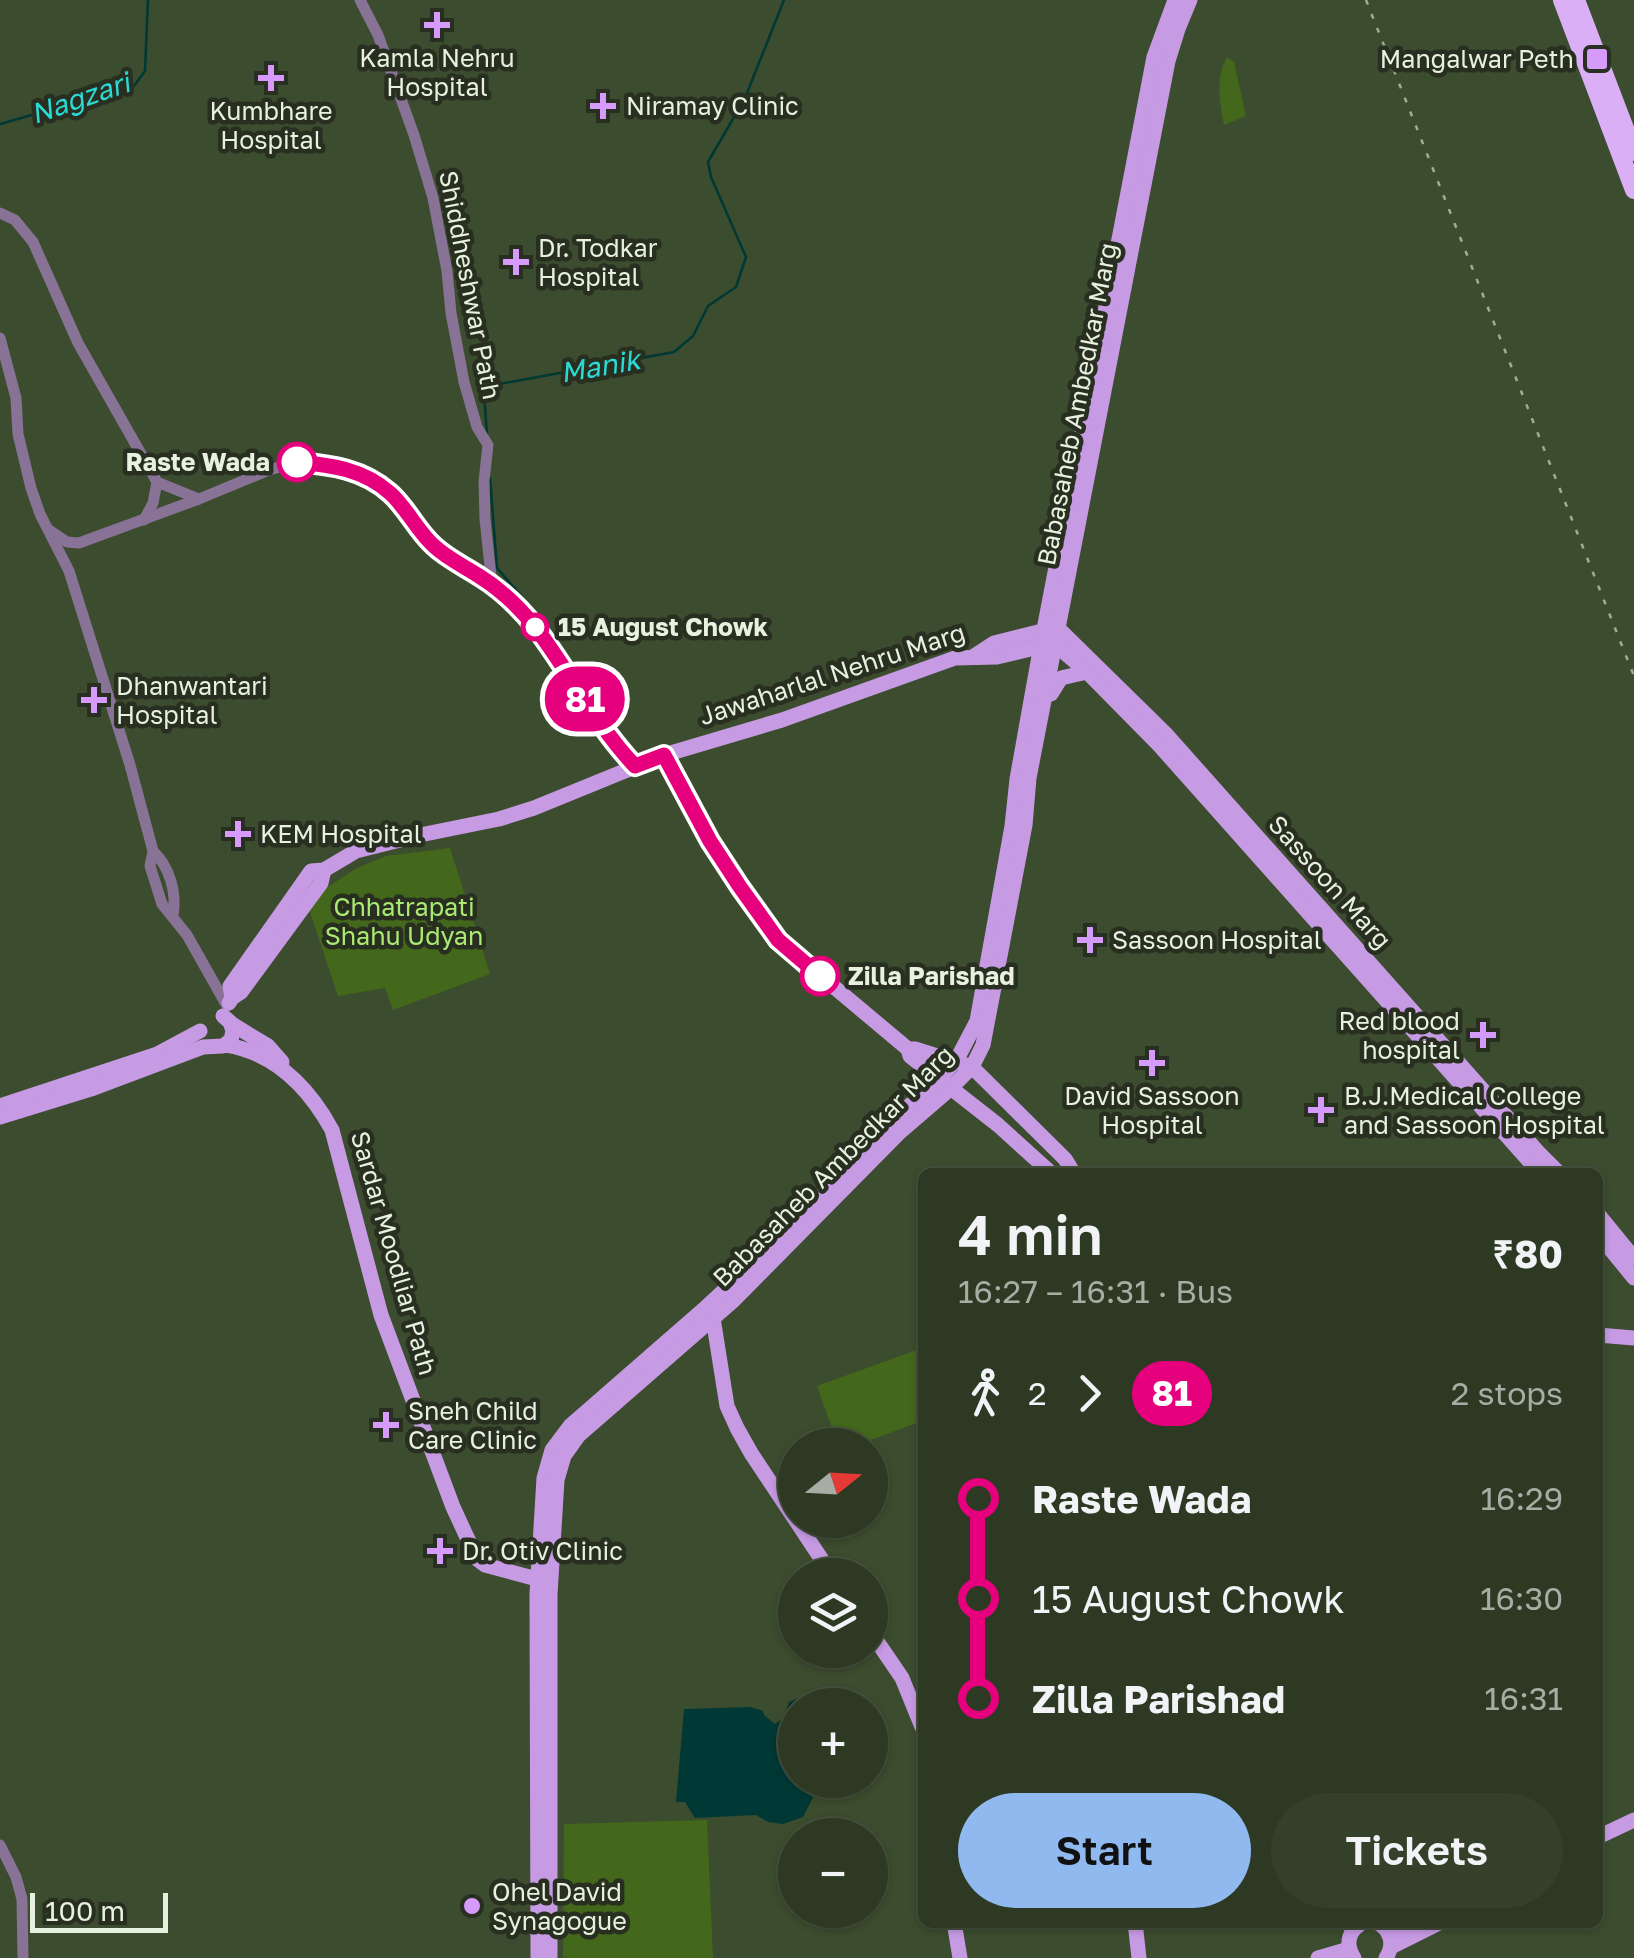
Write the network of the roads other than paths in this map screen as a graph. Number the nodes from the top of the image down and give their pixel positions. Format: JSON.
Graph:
{"nodes":[{"id":1,"x":360,"y":0,"type":"edge"},
{"id":2,"x":1190,"y":0,"type":"edge"},
{"id":3,"x":1562,"y":0,"type":"edge"},
{"id":4,"x":1576,"y":0,"type":"edge"},
{"id":5,"x":1173,"y":1,"type":"edge"},
{"id":6,"x":1634,"y":152,"type":"edge"},
{"id":7,"x":1634,"y":190,"type":"edge"},
{"id":8,"x":0,"y":213,"type":"edge"},
{"id":9,"x":0,"y":338,"type":"edge"},
{"id":10,"x":157,"y":482,"type":"junction"},
{"id":11,"x":200,"y":499,"type":"junction"},
{"id":12,"x":144,"y":520,"type":"junction"},
{"id":13,"x":49,"y":530,"type":"junction"},
{"id":14,"x":80,"y":543,"type":"junction"},
{"id":15,"x":69,"y":572,"type":"junction"},
{"id":16,"x":492,"y":586,"type":"junction"},
{"id":17,"x":1050,"y":637,"type":"junction"},
{"id":18,"x":1087,"y":672,"type":"junction"},
{"id":19,"x":1042,"y":708,"type":"junction"},
{"id":20,"x":664,"y":755,"type":"junction"},
{"id":21,"x":635,"y":766,"type":"junction"},
{"id":22,"x":228,"y":1011,"type":"junction"},
{"id":23,"x":204,"y":1039,"type":"junction"},
{"id":24,"x":226,"y":1045,"type":"junction"},
{"id":25,"x":908,"y":1050,"type":"junction"},
{"id":26,"x":275,"y":1059,"type":"junction"},
{"id":27,"x":964,"y":1064,"type":"junction"},
{"id":28,"x":944,"y":1085,"type":"junction"},
{"id":29,"x":0,"y":1106,"type":"edge"},
{"id":30,"x":0,"y":1118,"type":"edge"},
{"id":31,"x":1045,"y":1168,"type":"edge"},
{"id":32,"x":1071,"y":1168,"type":"edge"},
{"id":33,"x":1535,"y":1168,"type":"edge"},
{"id":34,"x":1554,"y":1168,"type":"edge"},
{"id":35,"x":1603,"y":1220,"type":"edge"},
{"id":36,"x":1603,"y":1240,"type":"edge"},
{"id":37,"x":1634,"y":1258,"type":"edge"},
{"id":38,"x":1634,"y":1278,"type":"edge"},
{"id":39,"x":708,"y":1314,"type":"junction"},
{"id":40,"x":1603,"y":1335,"type":"edge"},
{"id":41,"x":1634,"y":1338,"type":"edge"},
{"id":42,"x":821,"y":1558,"type":"edge"},
{"id":43,"x":545,"y":1577,"type":"junction"},
{"id":44,"x":888,"y":1657,"type":"edge"},
{"id":45,"x":918,"y":1716,"type":"edge"},
{"id":46,"x":1634,"y":1820,"type":"edge"},
{"id":47,"x":1634,"y":1830,"type":"edge"},
{"id":48,"x":1603,"y":1835,"type":"edge"},
{"id":49,"x":0,"y":1845,"type":"edge"},
{"id":50,"x":1603,"y":1845,"type":"edge"},
{"id":51,"x":955,"y":1928,"type":"edge"},
{"id":52,"x":1136,"y":1928,"type":"edge"},
{"id":53,"x":1356,"y":1928,"type":"edge"},
{"id":54,"x":1408,"y":1928,"type":"edge"},
{"id":55,"x":1428,"y":1928,"type":"edge"},
{"id":56,"x":1389,"y":1946,"type":"edge"},
{"id":57,"x":1351,"y":1954,"type":"edge"},
{"id":58,"x":23,"y":1958,"type":"edge"},
{"id":59,"x":538,"y":1958,"type":"edge"},
{"id":60,"x":550,"y":1958,"type":"edge"},
{"id":61,"x":960,"y":1958,"type":"edge"},
{"id":62,"x":1139,"y":1958,"type":"edge"},
{"id":63,"x":1318,"y":1958,"type":"edge"}],
"edges":[{"from":1,"to":16,"type":"street","name":"Shiddheshwar Path"},
{"from":2,"to":17,"type":"main road","name":"Babasaheb Ambedkar Marg"},
{"from":3,"to":7,"type":"highway"},
{"from":4,"to":6,"type":"highway"},
{"from":5,"to":17,"type":"main road","name":"Babasaheb Ambedkar Marg"},
{"from":8,"to":10,"type":"street"},
{"from":9,"to":13,"type":"street","name":"Sardar Moodliar Path"},
{"from":10,"to":11,"type":"street"},
{"from":10,"to":12,"type":"street"},
{"from":11,"to":12,"type":"street"},
{"from":11,"to":16,"type":"street"},
{"from":12,"to":14,"type":"street"},
{"from":13,"to":14,"type":"street"},
{"from":13,"to":15,"type":"street","name":"Sardar Moodliar Path"},
{"from":14,"to":15,"type":"street"},
{"from":15,"to":22,"type":"street","name":"Sardar Moodliar Path"},
{"from":16,"to":21,"type":"street"},
{"from":17,"to":18,"type":"main road","name":"Sassoon Marg"},
{"from":17,"to":19,"type":"main road","name":"Babasaheb Ambedkar Marg"},
{"from":17,"to":20,"type":"main road","name":"Jawaharlal Nehru Marg"},
{"from":17,"to":27,"type":"main road","name":"Babasaheb Ambedkar Marg"},
{"from":17,"to":34,"type":"main road","name":"Sassoon Marg"},
{"from":18,"to":19,"type":"main road"},
{"from":18,"to":33,"type":"main road","name":"Sassoon Marg"},
{"from":19,"to":27,"type":"main road","name":"Babasaheb Ambedkar Marg"},
{"from":20,"to":21,"type":"main road","name":"Jawaharlal Nehru Marg"},
{"from":20,"to":25,"type":"main road"},
{"from":21,"to":22,"type":"main road","name":"Jawaharlal Nehru Marg"},
{"from":22,"to":23,"type":"main road"},
{"from":22,"to":24,"type":"main road"},
{"from":22,"to":26,"type":"main road","name":"Sardar Moodliar Path"},
{"from":23,"to":24,"type":"main road"},
{"from":23,"to":29,"type":"main road"},
{"from":23,"to":30,"type":"main road"},
{"from":24,"to":26,"type":"main road","name":"Sardar Moodliar Path"},
{"from":25,"to":27,"type":"main road"},
{"from":25,"to":28,"type":"main road"},
{"from":26,"to":43,"type":"main road","name":"Sardar Moodliar Path"},
{"from":27,"to":28,"type":"main road","name":"Babasaheb Ambedkar Marg"},
{"from":27,"to":32,"type":"main road"},
{"from":28,"to":31,"type":"main road"},
{"from":28,"to":39,"type":"main road","name":"Babasaheb Ambedkar Marg"},
{"from":35,"to":37,"type":"main road"},
{"from":36,"to":38,"type":"main road"},
{"from":39,"to":42,"type":"main road"},
{"from":39,"to":43,"type":"main road","name":"Babasaheb Ambedkar Marg"},
{"from":40,"to":41,"type":"main road"},
{"from":43,"to":59,"type":"main road","name":"Babasaheb Ambedkar Marg"},
{"from":43,"to":60,"type":"main road","name":"Babasaheb Ambedkar Marg"},
{"from":44,"to":45,"type":"main road"},
{"from":46,"to":48,"type":"main road"},
{"from":47,"to":50,"type":"main road"},
{"from":49,"to":58,"type":"street"},
{"from":51,"to":61,"type":"main road"},
{"from":52,"to":62,"type":"main road"},
{"from":53,"to":57,"type":"main road"},
{"from":54,"to":56,"type":"main road"},
{"from":55,"to":56,"type":"main road"},
{"from":57,"to":63,"type":"main road"}]}
